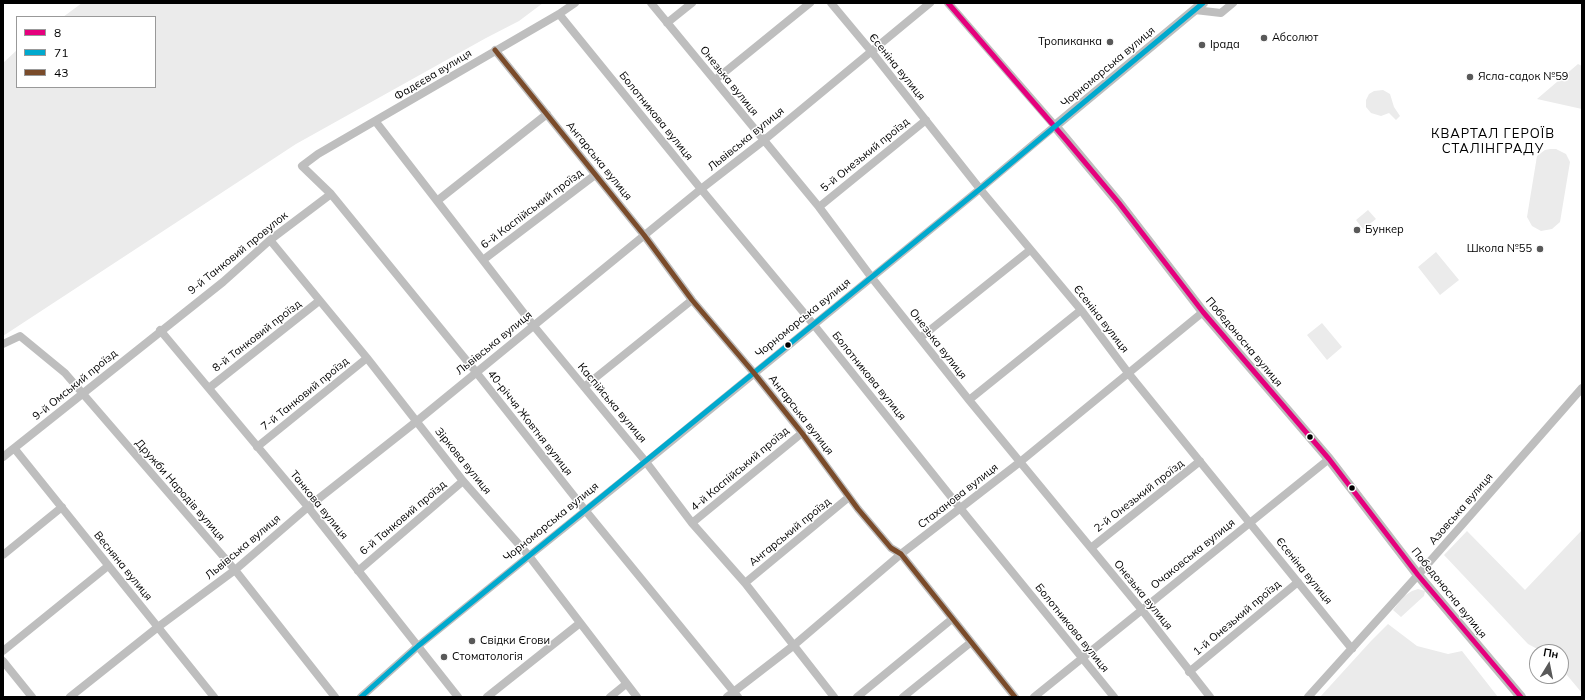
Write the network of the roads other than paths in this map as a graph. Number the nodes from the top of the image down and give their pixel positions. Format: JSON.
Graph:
{"nodes":[{"id":1,"x":575,"y":3,"type":"edge"},
{"id":2,"x":651,"y":3,"type":"edge"},
{"id":3,"x":692,"y":3,"type":"edge"},
{"id":4,"x":810,"y":3,"type":"edge"},
{"id":5,"x":831,"y":3,"type":"edge"},
{"id":6,"x":930,"y":3,"type":"edge"},
{"id":7,"x":948,"y":3,"type":"edge"},
{"id":8,"x":1203,"y":3,"type":"edge"},
{"id":9,"x":1233,"y":3,"type":"edge"},
{"id":10,"x":1195,"y":10,"type":"junction"},
{"id":11,"x":559,"y":14,"type":"junction"},
{"id":12,"x":667,"y":23,"type":"junction"},
{"id":13,"x":495,"y":50,"type":"junction"},
{"id":14,"x":871,"y":51,"type":"junction"},
{"id":15,"x":715,"y":80,"type":"junction"},
{"id":16,"x":547,"y":114,"type":"junction"},
{"id":17,"x":926,"y":120,"type":"junction"},
{"id":18,"x":376,"y":122,"type":"junction"},
{"id":19,"x":1055,"y":126,"type":"junction"},
{"id":20,"x":763,"y":141,"type":"junction"},
{"id":21,"x":302,"y":166,"type":"joint"},
{"id":22,"x":595,"y":176,"type":"junction"},
{"id":23,"x":701,"y":189,"type":"junction"},
{"id":24,"x":980,"y":189,"type":"junction"},
{"id":25,"x":331,"y":194,"type":"junction"},
{"id":26,"x":438,"y":201,"type":"junction"},
{"id":27,"x":819,"y":207,"type":"junction"},
{"id":28,"x":644,"y":235,"type":"junction"},
{"id":29,"x":270,"y":240,"type":"junction"},
{"id":30,"x":1030,"y":250,"type":"junction"},
{"id":31,"x":483,"y":260,"type":"junction"},
{"id":32,"x":872,"y":278,"type":"junction"},
{"id":33,"x":692,"y":300,"type":"junction"},
{"id":34,"x":319,"y":301,"type":"junction"},
{"id":35,"x":1081,"y":310,"type":"junction"},
{"id":36,"x":1203,"y":312,"type":"junction"},
{"id":37,"x":814,"y":324,"type":"junction"},
{"id":38,"x":533,"y":325,"type":"junction"},
{"id":39,"x":160,"y":330,"type":"junction"},
{"id":40,"x":920,"y":338,"type":"junction"},
{"id":41,"x":3,"y":344,"type":"edge"},
{"id":42,"x":367,"y":358,"type":"junction"},
{"id":43,"x":476,"y":372,"type":"junction"},
{"id":44,"x":754,"y":373,"type":"junction"},
{"id":45,"x":1130,"y":374,"type":"junction"},
{"id":46,"x":584,"y":387,"type":"junction"},
{"id":47,"x":209,"y":388,"type":"junction"},
{"id":48,"x":1582,"y":388,"type":"edge"},
{"id":49,"x":82,"y":393,"type":"junction"},
{"id":50,"x":968,"y":400,"type":"junction"},
{"id":51,"x":416,"y":421,"type":"junction"},
{"id":52,"x":802,"y":433,"type":"junction"},
{"id":53,"x":257,"y":446,"type":"junction"},
{"id":54,"x":14,"y":448,"type":"junction"},
{"id":55,"x":3,"y":457,"type":"edge"},
{"id":56,"x":1329,"y":459,"type":"junction"},
{"id":57,"x":1200,"y":461,"type":"junction"},
{"id":58,"x":646,"y":462,"type":"junction"},
{"id":59,"x":1020,"y":462,"type":"junction"},
{"id":60,"x":463,"y":481,"type":"junction"},
{"id":61,"x":849,"y":497,"type":"junction"},
{"id":62,"x":62,"y":507,"type":"junction"},
{"id":63,"x":308,"y":507,"type":"junction"},
{"id":64,"x":960,"y":508,"type":"junction"},
{"id":65,"x":585,"y":510,"type":"junction"},
{"id":66,"x":692,"y":523,"type":"junction"},
{"id":67,"x":1249,"y":523,"type":"junction"},
{"id":68,"x":1091,"y":548,"type":"junction"},
{"id":69,"x":901,"y":554,"type":"junction"},
{"id":70,"x":3,"y":555,"type":"edge"},
{"id":71,"x":529,"y":556,"type":"junction"},
{"id":72,"x":108,"y":566,"type":"junction"},
{"id":73,"x":234,"y":570,"type":"junction"},
{"id":74,"x":358,"y":571,"type":"junction"},
{"id":75,"x":1418,"y":575,"type":"junction"},
{"id":76,"x":1298,"y":582,"type":"junction"},
{"id":77,"x":745,"y":583,"type":"junction"},
{"id":78,"x":1142,"y":610,"type":"junction"},
{"id":79,"x":952,"y":619,"type":"junction"},
{"id":80,"x":580,"y":623,"type":"junction"},
{"id":81,"x":158,"y":627,"type":"junction"},
{"id":82,"x":970,"y":643,"type":"junction"},
{"id":83,"x":418,"y":646,"type":"junction"},
{"id":84,"x":793,"y":646,"type":"junction"},
{"id":85,"x":1352,"y":649,"type":"junction"},
{"id":86,"x":3,"y":651,"type":"edge"},
{"id":87,"x":1082,"y":658,"type":"junction"},
{"id":88,"x":3,"y":661,"type":"edge"},
{"id":89,"x":1189,"y":672,"type":"junction"},
{"id":90,"x":626,"y":684,"type":"junction"},
{"id":91,"x":733,"y":695,"type":"edge"},
{"id":92,"x":32,"y":697,"type":"edge"},
{"id":93,"x":70,"y":697,"type":"edge"},
{"id":94,"x":214,"y":697,"type":"edge"},
{"id":95,"x":335,"y":697,"type":"edge"},
{"id":96,"x":361,"y":697,"type":"edge"},
{"id":97,"x":458,"y":697,"type":"edge"},
{"id":98,"x":488,"y":697,"type":"edge"},
{"id":99,"x":610,"y":697,"type":"edge"},
{"id":100,"x":637,"y":697,"type":"edge"},
{"id":101,"x":834,"y":697,"type":"edge"},
{"id":102,"x":857,"y":697,"type":"edge"},
{"id":103,"x":903,"y":697,"type":"edge"},
{"id":104,"x":1015,"y":697,"type":"edge"},
{"id":105,"x":1034,"y":697,"type":"edge"},
{"id":106,"x":1114,"y":697,"type":"edge"},
{"id":107,"x":1210,"y":697,"type":"edge"},
{"id":108,"x":1308,"y":697,"type":"edge"},
{"id":109,"x":1520,"y":697,"type":"edge"}],
"edges":[{"from":1,"to":11,"type":"street","name":"Фадєєва вулиця"},
{"from":2,"to":12,"type":"street","name":"Онезька вулиця"},
{"from":3,"to":12,"type":"street"},
{"from":4,"to":15,"type":"street"},
{"from":5,"to":14,"type":"street","name":"Єсеніна вулиця"},
{"from":6,"to":14,"type":"street","name":"Львівська вулиця"},
{"from":7,"to":19,"type":"street","name":"Победоносна вулиця"},
{"from":8,"to":10,"type":"street","name":"Чорноморська вулиця"},
{"from":9,"to":10,"type":"street"},
{"from":10,"to":19,"type":"street","name":"Чорноморська вулиця"},
{"from":11,"to":13,"type":"street","name":"Фадєєва вулиця"},
{"from":11,"to":23,"type":"street","name":"Болотникова вулиця"},
{"from":12,"to":15,"type":"street","name":"Онезька вулиця"},
{"from":13,"to":16,"type":"street","name":"Ангарська вулиця"},
{"from":13,"to":18,"type":"street","name":"Фадєєва вулиця"},
{"from":14,"to":17,"type":"street","name":"Єсеніна вулиця"},
{"from":14,"to":20,"type":"street","name":"Львівська вулиця"},
{"from":15,"to":20,"type":"street","name":"Онезька вулиця"},
{"from":16,"to":22,"type":"street","name":"Ангарська вулиця"},
{"from":16,"to":26,"type":"street"},
{"from":17,"to":24,"type":"street","name":"Єсеніна вулиця"},
{"from":17,"to":27,"type":"street","name":"5-й Онезький проїзд"},
{"from":18,"to":21,"type":"street","name":"Фадєєва вулиця"},
{"from":18,"to":26,"type":"street","name":"Каспійська вулиця"},
{"from":19,"to":24,"type":"street","name":"Чорноморська вулиця"},
{"from":19,"to":36,"type":"street","name":"Победоносна вулиця"},
{"from":20,"to":23,"type":"street","name":"Львівська вулиця"},
{"from":20,"to":27,"type":"street","name":"Онезька вулиця"},
{"from":21,"to":25,"type":"street","name":"40-річчя Жовтня вулиця"},
{"from":22,"to":28,"type":"street","name":"Ангарська вулиця"},
{"from":22,"to":31,"type":"street","name":"6-й Каспійський проїзд"},
{"from":23,"to":28,"type":"street","name":"Львівська вулиця"},
{"from":23,"to":37,"type":"street","name":"Болотникова вулиця"},
{"from":24,"to":30,"type":"street","name":"Єсеніна вулиця"},
{"from":24,"to":32,"type":"street","name":"Чорноморська вулиця"},
{"from":25,"to":29,"type":"street","name":"9-й Танковий провулок"},
{"from":25,"to":43,"type":"street","name":"40-річчя Жовтня вулиця"},
{"from":26,"to":31,"type":"street","name":"Каспійська вулиця"},
{"from":27,"to":32,"type":"street","name":"Онезька вулиця"},
{"from":28,"to":33,"type":"street","name":"Ангарська вулиця"},
{"from":28,"to":38,"type":"street","name":"Львівська вулиця"},
{"from":29,"to":34,"type":"street","name":"Зіркова вулиця"},
{"from":29,"to":39,"type":"street","name":"9-й Танковий провулок"},
{"from":30,"to":35,"type":"street","name":"Єсеніна вулиця"},
{"from":30,"to":40,"type":"street"},
{"from":31,"to":38,"type":"street","name":"Каспійська вулиця"},
{"from":32,"to":37,"type":"street","name":"Чорноморська вулиця"},
{"from":32,"to":40,"type":"street","name":"Онезька вулиця"},
{"from":33,"to":44,"type":"street","name":"Ангарська вулиця"},
{"from":33,"to":46,"type":"street"},
{"from":34,"to":42,"type":"street","name":"Зіркова вулиця"},
{"from":34,"to":47,"type":"street","name":"8-й Танковий проїзд"},
{"from":35,"to":45,"type":"street","name":"Єсеніна вулиця"},
{"from":35,"to":50,"type":"street"},
{"from":36,"to":45,"type":"street","name":"Стаханова вулиця"},
{"from":36,"to":56,"type":"street","name":"Победоносна вулиця"},
{"from":37,"to":44,"type":"street","name":"Чорноморська вулиця"},
{"from":37,"to":64,"type":"street","name":"Болотникова вулиця"},
{"from":38,"to":43,"type":"street","name":"Львівська вулиця"},
{"from":38,"to":46,"type":"street","name":"Каспійська вулиця"},
{"from":39,"to":47,"type":"street","name":"Танкова вулиця"},
{"from":39,"to":49,"type":"street","name":"9-й Омський проїзд"},
{"from":40,"to":50,"type":"street","name":"Онезька вулиця"},
{"from":41,"to":49,"type":"street","name":"Дружби Народів вулиця"},
{"from":42,"to":51,"type":"street","name":"Зіркова вулиця"},
{"from":42,"to":53,"type":"street","name":"7-й Танковий проїзд"},
{"from":43,"to":51,"type":"street","name":"Львівська вулиця"},
{"from":43,"to":65,"type":"street","name":"40-річчя Жовтня вулиця"},
{"from":44,"to":52,"type":"street","name":"Ангарська вулиця"},
{"from":44,"to":58,"type":"street","name":"Чорноморська вулиця"},
{"from":45,"to":57,"type":"street","name":"Єсеніна вулиця"},
{"from":45,"to":59,"type":"street","name":"Стаханова вулиця"},
{"from":46,"to":58,"type":"street","name":"Каспійська вулиця"},
{"from":47,"to":53,"type":"street","name":"Танкова вулиця"},
{"from":48,"to":75,"type":"street","name":"Азовська вулиця"},
{"from":49,"to":54,"type":"street","name":"9-й Омський проїзд"},
{"from":49,"to":73,"type":"street","name":"Дружби Народів вулиця"},
{"from":50,"to":59,"type":"street","name":"Онезька вулиця"},
{"from":51,"to":60,"type":"street","name":"Зіркова вулиця"},
{"from":51,"to":63,"type":"street","name":"Львівська вулиця"},
{"from":52,"to":61,"type":"street","name":"Ангарська вулиця"},
{"from":52,"to":66,"type":"street","name":"4-й Каспійський проїзд"},
{"from":53,"to":63,"type":"street","name":"Танкова вулиця"},
{"from":54,"to":55,"type":"street","name":"9-й Омський проїзд"},
{"from":54,"to":62,"type":"street","name":"Весняна вулиця"},
{"from":56,"to":67,"type":"street","name":"Очаковська вулиця"},
{"from":56,"to":75,"type":"street","name":"Победоносна вулиця"},
{"from":57,"to":67,"type":"street","name":"Єсеніна вулиця"},
{"from":57,"to":68,"type":"street","name":"2-й Онезький проїзд"},
{"from":58,"to":65,"type":"street","name":"Чорноморська вулиця"},
{"from":58,"to":66,"type":"street","name":"Каспійська вулиця"},
{"from":59,"to":64,"type":"street","name":"Стаханова вулиця"},
{"from":59,"to":68,"type":"street","name":"Онезька вулиця"},
{"from":60,"to":71,"type":"street","name":"Зіркова вулиця"},
{"from":60,"to":74,"type":"street","name":"6-й Танковий проїзд"},
{"from":61,"to":69,"type":"street","name":"Ангарська вулиця"},
{"from":61,"to":77,"type":"street","name":"Ангарський проїзд"},
{"from":62,"to":70,"type":"street"},
{"from":62,"to":72,"type":"street","name":"Весняна вулиця"},
{"from":63,"to":73,"type":"street","name":"Львівська вулиця"},
{"from":63,"to":74,"type":"street","name":"Танкова вулиця"},
{"from":64,"to":69,"type":"street","name":"Стаханова вулиця"},
{"from":64,"to":87,"type":"street","name":"Болотникова вулиця"},
{"from":65,"to":71,"type":"street","name":"Чорноморська вулиця"},
{"from":65,"to":91,"type":"street","name":"40-річчя Жовтня вулиця"},
{"from":66,"to":77,"type":"street","name":"Каспійська вулиця"},
{"from":67,"to":76,"type":"street","name":"Єсеніна вулиця"},
{"from":67,"to":78,"type":"street","name":"Очаковська вулиця"},
{"from":68,"to":78,"type":"street","name":"Онезька вулиця"},
{"from":69,"to":79,"type":"street","name":"Ангарська вулиця"},
{"from":69,"to":84,"type":"street","name":"Стаханова вулиця"},
{"from":71,"to":80,"type":"street","name":"Зіркова вулиця"},
{"from":71,"to":83,"type":"street","name":"Чорноморська вулиця"},
{"from":72,"to":81,"type":"street","name":"Весняна вулиця"},
{"from":72,"to":86,"type":"street"},
{"from":73,"to":81,"type":"street","name":"Львівська вулиця"},
{"from":73,"to":95,"type":"street","name":"Дружби Народів вулиця"},
{"from":74,"to":83,"type":"street","name":"Танкова вулиця"},
{"from":75,"to":85,"type":"street","name":"Азовська вулиця"},
{"from":75,"to":109,"type":"street","name":"Победоносна вулиця"},
{"from":76,"to":85,"type":"street","name":"Єсеніна вулиця"},
{"from":76,"to":89,"type":"street","name":"1-й Онезький проїзд"},
{"from":77,"to":84,"type":"street","name":"Каспійська вулиця"},
{"from":78,"to":87,"type":"street","name":"Очаковська вулиця"},
{"from":78,"to":89,"type":"street","name":"Онезька вулиця"},
{"from":79,"to":82,"type":"street","name":"Ангарська вулиця"},
{"from":79,"to":102,"type":"street"},
{"from":80,"to":90,"type":"street","name":"Зіркова вулиця"},
{"from":80,"to":98,"type":"street"},
{"from":81,"to":93,"type":"street","name":"Львівська вулиця"},
{"from":81,"to":94,"type":"street","name":"Весняна вулиця"},
{"from":82,"to":103,"type":"street"},
{"from":82,"to":104,"type":"street","name":"Ангарська вулиця"},
{"from":83,"to":96,"type":"street","name":"Чорноморська вулиця"},
{"from":83,"to":97,"type":"street","name":"Танкова вулиця"},
{"from":84,"to":91,"type":"street","name":"Стаханова вулиця"},
{"from":84,"to":101,"type":"street","name":"Каспійська вулиця"},
{"from":85,"to":108,"type":"street","name":"Азовська вулиця"},
{"from":87,"to":105,"type":"street","name":"Очаковська вулиця"},
{"from":87,"to":106,"type":"street","name":"Болотникова вулиця"},
{"from":88,"to":92,"type":"street"},
{"from":89,"to":107,"type":"street","name":"Онезька вулиця"},
{"from":90,"to":99,"type":"street"},
{"from":90,"to":100,"type":"street","name":"Зіркова вулиця"}]}
